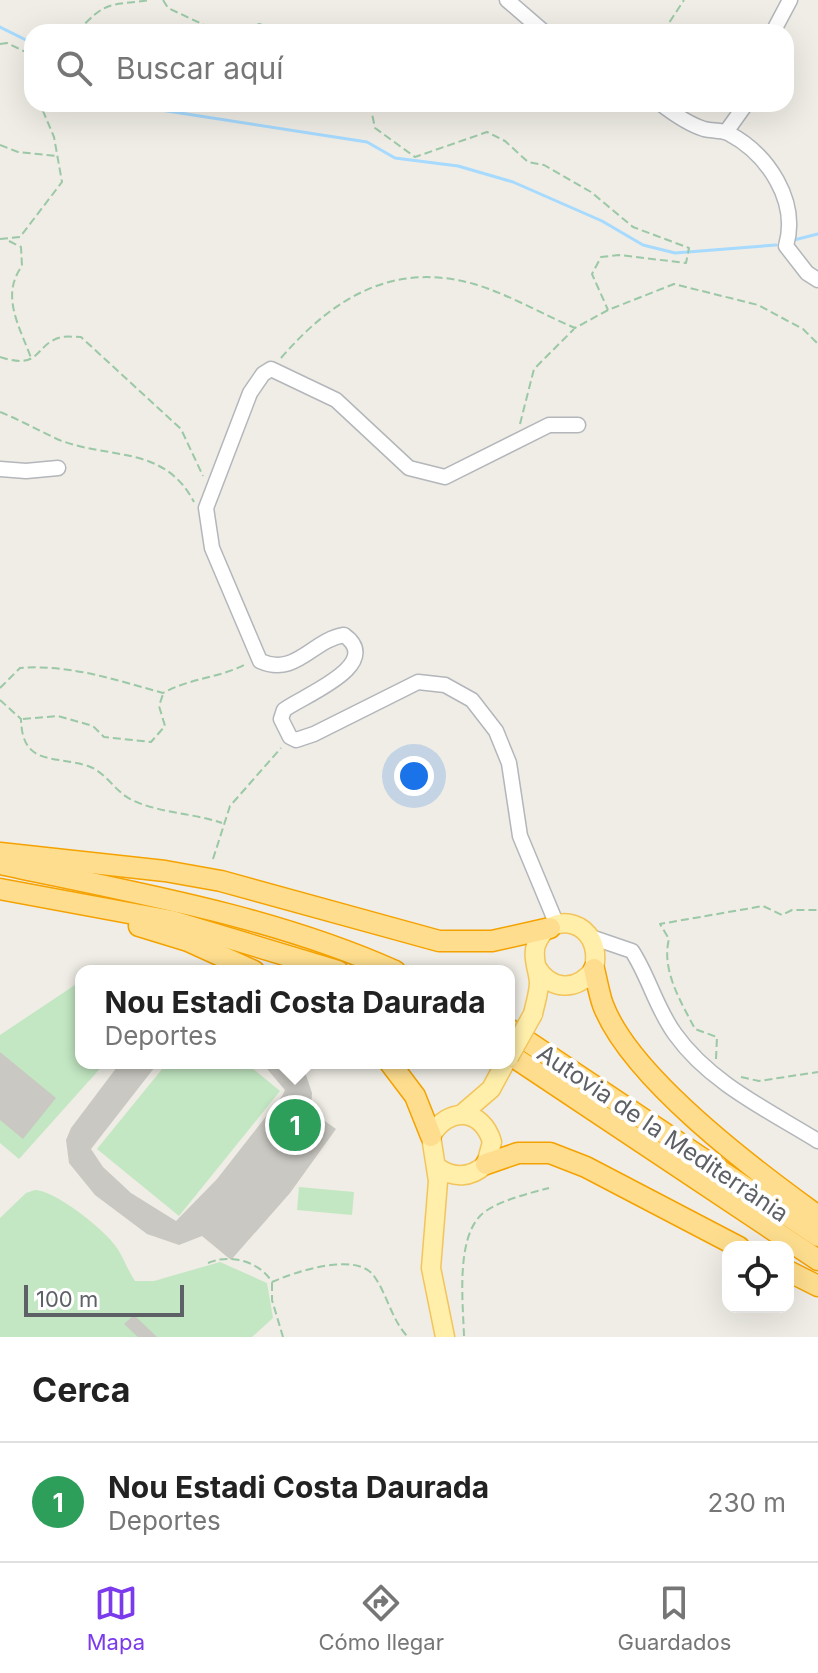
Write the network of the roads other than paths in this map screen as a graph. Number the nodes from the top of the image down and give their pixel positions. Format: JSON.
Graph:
{"nodes":[{"id":1,"x":507,"y":0,"type":"edge"},
{"id":2,"x":790,"y":0,"type":"edge"},
{"id":3,"x":535,"y":24,"type":"edge"},
{"id":4,"x":777,"y":24,"type":"edge"},
{"id":5,"x":675,"y":112,"type":"edge"},
{"id":6,"x":740,"y":112,"type":"edge"},
{"id":7,"x":726,"y":132,"type":"junction"},
{"id":8,"x":818,"y":280,"type":"edge"},
{"id":9,"x":578,"y":425,"type":"dead end"},
{"id":10,"x":58,"y":468,"type":"dead end"},
{"id":11,"x":0,"y":469,"type":"edge"},
{"id":12,"x":0,"y":853,"type":"edge"},
{"id":13,"x":0,"y":864,"type":"edge"},
{"id":14,"x":0,"y":889,"type":"edge"},
{"id":15,"x":52,"y":899,"type":"junction"},
{"id":16,"x":553,"y":926,"type":"junction"},
{"id":17,"x":594,"y":953,"type":"junction"},
{"id":18,"x":241,"y":965,"type":"edge"},
{"id":19,"x":318,"y":965,"type":"edge"},
{"id":20,"x":378,"y":965,"type":"edge"},
{"id":21,"x":536,"y":966,"type":"junction"},
{"id":22,"x":568,"y":987,"type":"junction"},
{"id":23,"x":533,"y":1014,"type":"junction"},
{"id":24,"x":515,"y":1033,"type":"edge"},
{"id":25,"x":515,"y":1045,"type":"edge"},
{"id":26,"x":515,"y":1059,"type":"edge"},
{"id":27,"x":395,"y":1069,"type":"edge"},
{"id":28,"x":498,"y":1077,"type":"edge"},
{"id":29,"x":462,"y":1114,"type":"junction"},
{"id":30,"x":489,"y":1131,"type":"junction"},
{"id":31,"x":431,"y":1136,"type":"junction"},
{"id":32,"x":818,"y":1141,"type":"edge"},
{"id":33,"x":486,"y":1164,"type":"junction"},
{"id":34,"x":437,"y":1167,"type":"junction"},
{"id":35,"x":467,"y":1176,"type":"junction"},
{"id":36,"x":818,"y":1216,"type":"edge"},
{"id":37,"x":435,"y":1220,"type":"junction"},
{"id":38,"x":818,"y":1236,"type":"edge"},
{"id":39,"x":728,"y":1241,"type":"edge"},
{"id":40,"x":818,"y":1260,"type":"edge"},
{"id":41,"x":794,"y":1274,"type":"edge"},
{"id":42,"x":818,"y":1286,"type":"edge"},
{"id":43,"x":445,"y":1337,"type":"edge"}],
"edges":[{"from":1,"to":3,"type":"street"},
{"from":2,"to":4,"type":"street"},
{"from":5,"to":7,"type":"street"},
{"from":6,"to":7,"type":"street"},
{"from":7,"to":8,"type":"street"},
{"from":9,"to":16,"type":"street"},
{"from":10,"to":11,"type":"street"},
{"from":12,"to":16,"type":"highway"},
{"from":13,"to":20,"type":"highway"},
{"from":14,"to":15,"type":"highway"},
{"from":15,"to":18,"type":"highway"},
{"from":15,"to":19,"type":"highway"},
{"from":16,"to":17,"type":"main road"},
{"from":16,"to":21,"type":"main road"},
{"from":17,"to":22,"type":"main road"},
{"from":17,"to":32,"type":"street"},
{"from":17,"to":36,"type":"highway"},
{"from":21,"to":22,"type":"main road"},
{"from":21,"to":23,"type":"main road"},
{"from":22,"to":23,"type":"main road"},
{"from":23,"to":25,"type":"main road","bridge":true},
{"from":24,"to":38,"type":"highway","name":"Autovia de la Mediterrània"},
{"from":26,"to":40,"type":"highway","name":"Autovia de la Mediterrània"},
{"from":27,"to":31,"type":"highway"},
{"from":28,"to":29,"type":"main road"},
{"from":28,"to":30,"type":"main road"},
{"from":29,"to":30,"type":"main road"},
{"from":29,"to":31,"type":"main road"},
{"from":30,"to":33,"type":"main road"},
{"from":31,"to":34,"type":"main road"},
{"from":33,"to":35,"type":"main road"},
{"from":33,"to":39,"type":"highway"},
{"from":34,"to":35,"type":"main road"},
{"from":34,"to":37,"type":"main road"},
{"from":35,"to":37,"type":"main road"},
{"from":37,"to":43,"type":"main road"},
{"from":41,"to":42,"type":"highway"}]}
